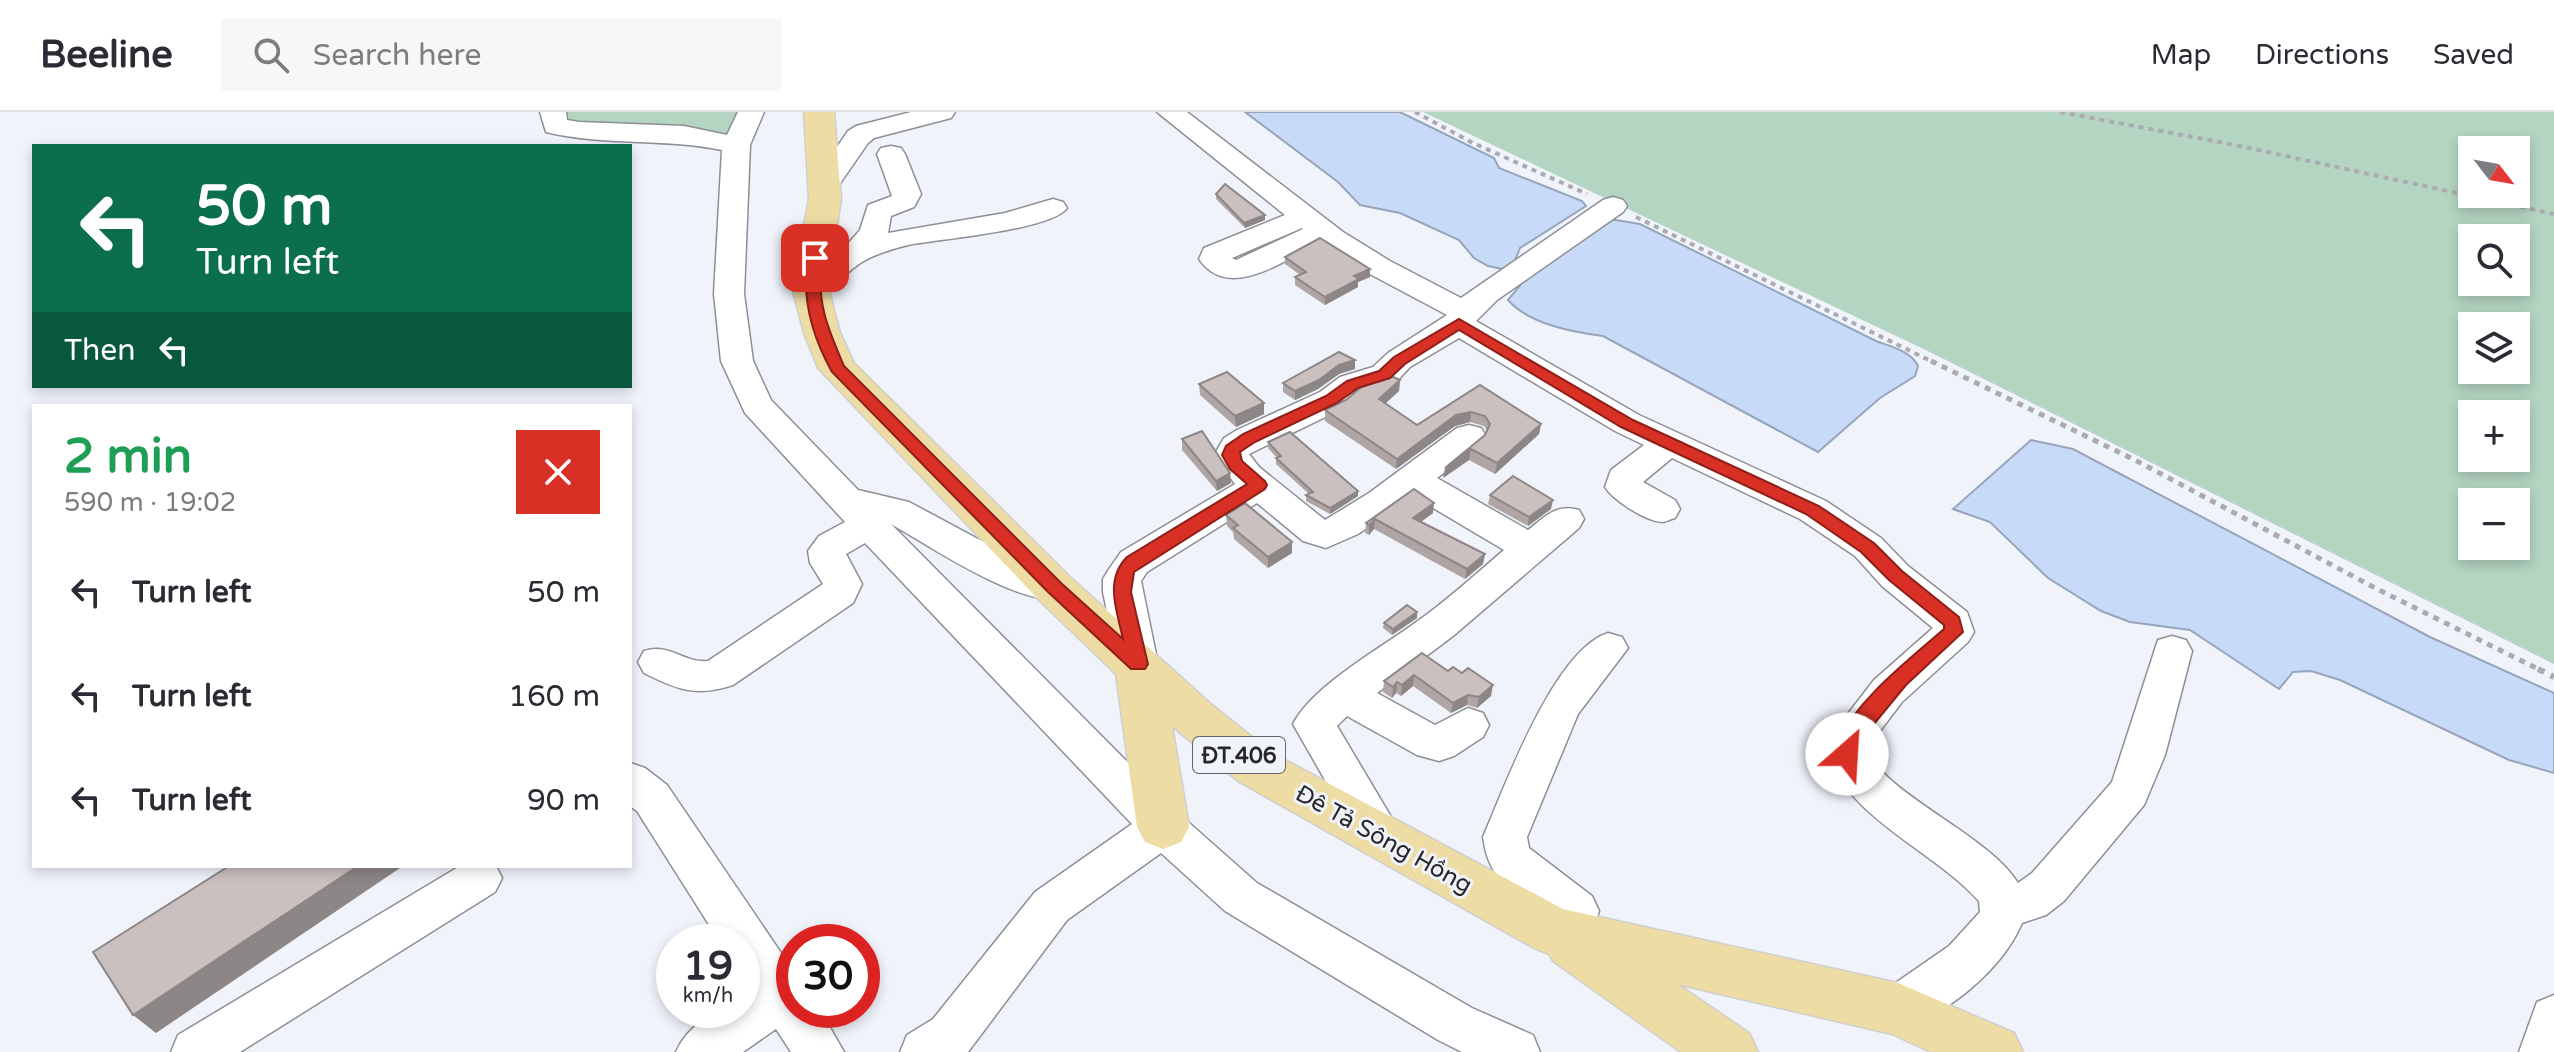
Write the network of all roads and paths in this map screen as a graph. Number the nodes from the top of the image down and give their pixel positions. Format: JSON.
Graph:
{"nodes":[{"id":1,"x":553,"y":112,"type":"edge"},
{"id":2,"x":819,"y":112,"type":"edge"},
{"id":3,"x":942,"y":112,"type":"edge"},
{"id":4,"x":1170,"y":112,"type":"edge"},
{"id":5,"x":1415,"y":112,"type":"edge"},
{"id":6,"x":2060,"y":112,"type":"edge"},
{"id":7,"x":864,"y":122,"type":"edge"},
{"id":8,"x":744,"y":128,"type":"edge"},
{"id":9,"x":891,"y":154,"type":"dead end"},
{"id":10,"x":824,"y":186,"type":"junction"},
{"id":11,"x":1613,"y":206,"type":"junction"},
{"id":12,"x":1053,"y":208,"type":"dead end"},
{"id":13,"x":2554,"y":214,"type":"edge"},
{"id":14,"x":858,"y":251,"type":"junction"},
{"id":15,"x":810,"y":287,"type":"junction"},
{"id":16,"x":1461,"y":318,"type":"junction"},
{"id":17,"x":1469,"y":436,"type":"dead end"},
{"id":18,"x":1669,"y":443,"type":"junction"},
{"id":19,"x":1410,"y":478,"type":"junction"},
{"id":20,"x":1259,"y":485,"type":"junction"},
{"id":21,"x":1662,"y":509,"type":"dead end"},
{"id":22,"x":858,"y":512,"type":"junction"},
{"id":23,"x":1566,"y":519,"type":"dead end"},
{"id":24,"x":1531,"y":549,"type":"junction"},
{"id":25,"x":1054,"y":588,"type":"junction"},
{"id":26,"x":1608,"y":648,"type":"dead end"},
{"id":27,"x":2172,"y":651,"type":"dead end"},
{"id":28,"x":658,"y":662,"type":"dead end"},
{"id":29,"x":1138,"y":664,"type":"junction"},
{"id":30,"x":2554,"y":677,"type":"edge"},
{"id":31,"x":1344,"y":695,"type":"junction"},
{"id":32,"x":1468,"y":725,"type":"dead end"},
{"id":33,"x":632,"y":783,"type":"edge"},
{"id":34,"x":1163,"y":827,"type":"junction"},
{"id":35,"x":1381,"y":837,"type":"junction"},
{"id":36,"x":479,"y":878,"type":"dead end"},
{"id":37,"x":2005,"y":906,"type":"junction"},
{"id":38,"x":1553,"y":931,"type":"junction"},
{"id":39,"x":776,"y":984,"type":"edge"},
{"id":40,"x":776,"y":1003,"type":"edge"},
{"id":41,"x":1898,"y":1009,"type":"junction"},
{"id":42,"x":2554,"y":1018,"type":"edge"},
{"id":43,"x":804,"y":1028,"type":"edge"},
{"id":44,"x":196,"y":1052,"type":"edge"},
{"id":45,"x":701,"y":1052,"type":"edge"},
{"id":46,"x":819,"y":1052,"type":"edge"},
{"id":47,"x":925,"y":1052,"type":"edge"},
{"id":48,"x":1515,"y":1052,"type":"edge"},
{"id":49,"x":1729,"y":1052,"type":"edge"},
{"id":50,"x":1994,"y":1052,"type":"edge"},
{"id":51,"x":2544,"y":1052,"type":"edge"}],
"edges":[{"from":1,"to":8,"type":"street"},
{"from":2,"to":10,"type":"main road","name":"Đê Tả Sông Hồng","number":"ĐT.406"},
{"from":3,"to":7,"type":"street"},
{"from":4,"to":16,"type":"street"},
{"from":5,"to":11,"type":"path"},
{"from":6,"to":13,"type":"path"},
{"from":7,"to":10,"type":"street"},
{"from":8,"to":22,"type":"street"},
{"from":9,"to":14,"type":"street"},
{"from":10,"to":15,"type":"main road","name":"Đê Tả Sông Hồng","number":"ĐT.406"},
{"from":11,"to":16,"type":"street"},
{"from":11,"to":30,"type":"path"},
{"from":12,"to":14,"type":"street"},
{"from":14,"to":15,"type":"street"},
{"from":15,"to":25,"type":"main road","name":"Đê Tả Sông Hồng","number":"ĐT.406"},
{"from":16,"to":18,"type":"street"},
{"from":16,"to":20,"type":"street"},
{"from":17,"to":19,"type":"street"},
{"from":18,"to":21,"type":"street"},
{"from":18,"to":37,"type":"street"},
{"from":19,"to":20,"type":"street"},
{"from":19,"to":24,"type":"street"},
{"from":20,"to":29,"type":"street"},
{"from":22,"to":25,"type":"street"},
{"from":22,"to":28,"type":"street"},
{"from":22,"to":34,"type":"street"},
{"from":23,"to":24,"type":"street"},
{"from":24,"to":31,"type":"street"},
{"from":25,"to":29,"type":"main road","name":"Đê Tả Sông Hồng","number":"ĐT.406"},
{"from":26,"to":38,"type":"street"},
{"from":27,"to":37,"type":"street"},
{"from":29,"to":34,"type":"main road"},
{"from":29,"to":35,"type":"main road","name":"Đê Tả Sông Hồng","number":"ĐT.406"},
{"from":31,"to":32,"type":"street"},
{"from":31,"to":35,"type":"street"},
{"from":33,"to":39,"type":"street"},
{"from":34,"to":47,"type":"street"},
{"from":34,"to":48,"type":"street"},
{"from":35,"to":38,"type":"main road","name":"Đê Tả Sông Hồng","number":"ĐT.406"},
{"from":36,"to":44,"type":"street"},
{"from":37,"to":41,"type":"street"},
{"from":38,"to":41,"type":"main road","name":"Đê Tả Sông Hồng","number":"ĐT.406"},
{"from":38,"to":49,"type":"main road"},
{"from":40,"to":45,"type":"street"},
{"from":41,"to":50,"type":"main road","name":"Đê Tả Sông Hồng","number":"ĐT.406"},
{"from":42,"to":51,"type":"street"},
{"from":43,"to":46,"type":"street"}]}
